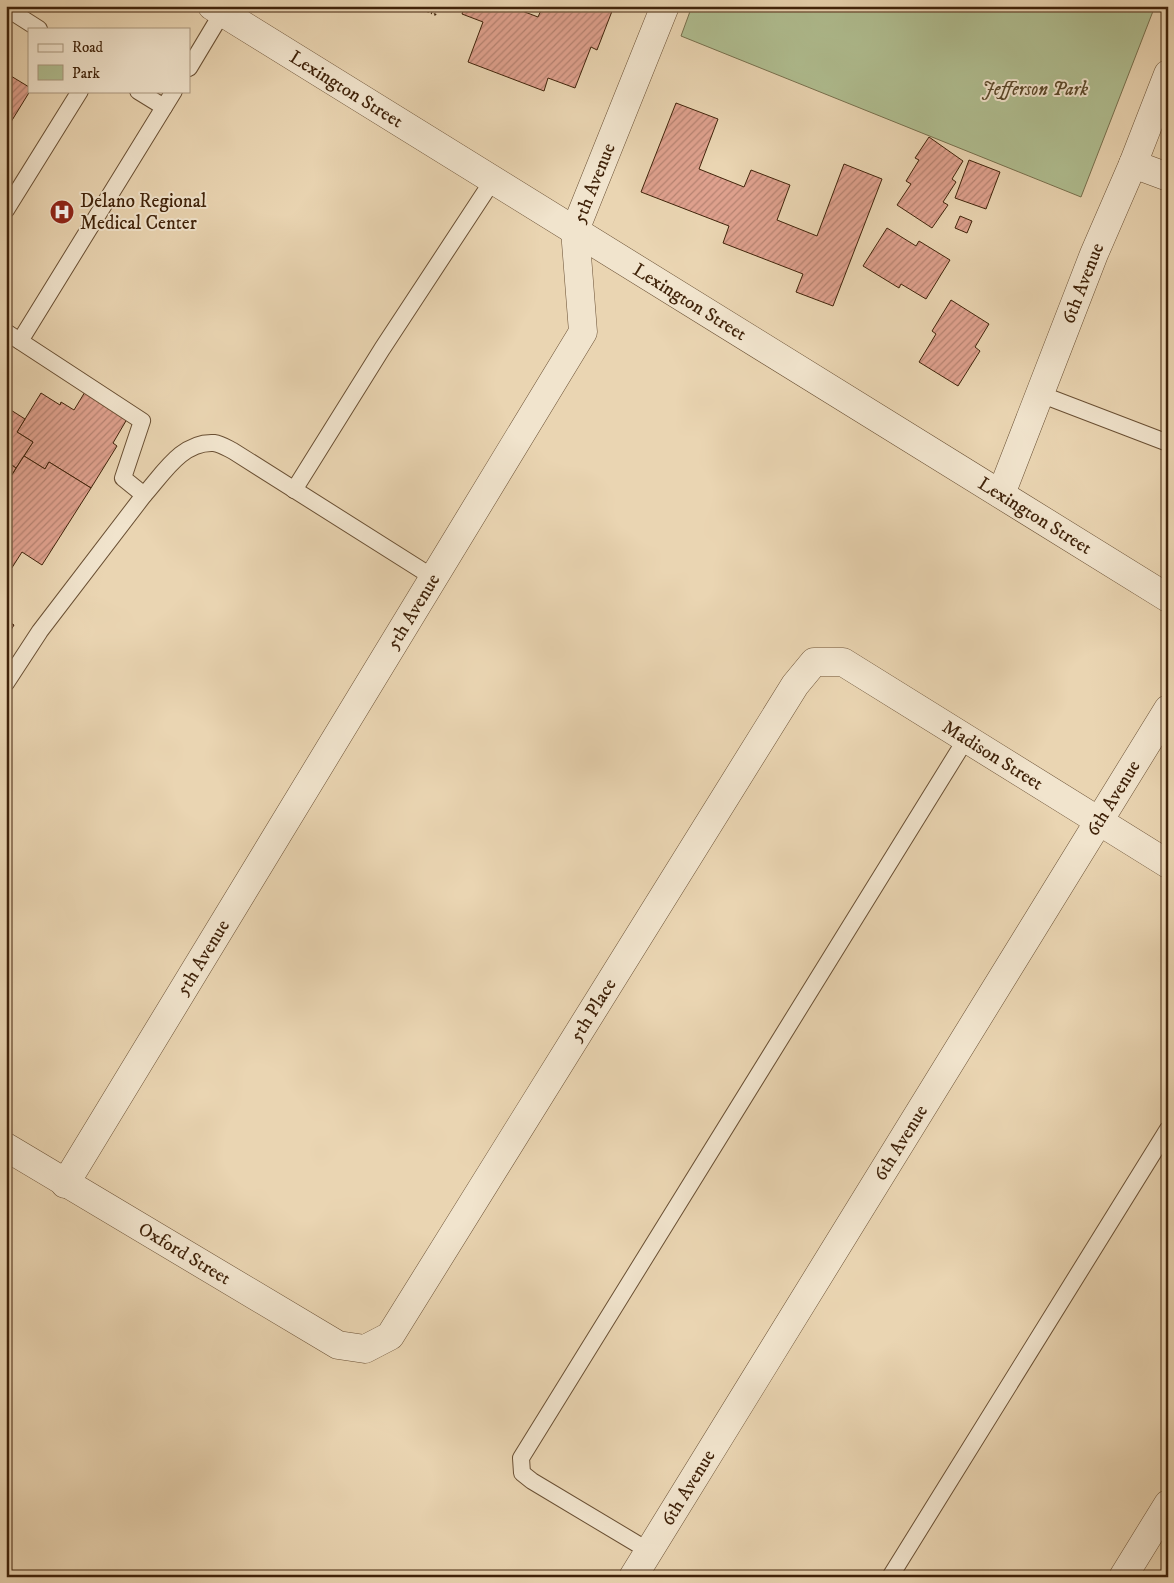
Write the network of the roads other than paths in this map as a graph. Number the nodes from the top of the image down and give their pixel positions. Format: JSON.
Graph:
{"nodes":[{"id":1,"x":665,"y":6,"type":"edge"},
{"id":2,"x":6,"y":8,"type":"edge"},
{"id":3,"x":217,"y":9,"type":"edge"},
{"id":4,"x":37,"y":28,"type":"edge"},
{"id":5,"x":190,"y":66,"type":"edge"},
{"id":6,"x":1168,"y":74,"type":"edge"},
{"id":7,"x":79,"y":92,"type":"edge"},
{"id":8,"x":140,"y":92,"type":"edge"},
{"id":9,"x":173,"y":92,"type":"edge"},
{"id":10,"x":164,"y":107,"type":"junction"},
{"id":11,"x":1133,"y":164,"type":"junction"},
{"id":12,"x":1168,"y":177,"type":"edge"},
{"id":13,"x":493,"y":180,"type":"junction"},
{"id":14,"x":6,"y":210,"type":"edge"},
{"id":15,"x":575,"y":230,"type":"junction"},
{"id":16,"x":13,"y":337,"type":"edge"},
{"id":17,"x":1040,"y":394,"type":"junction"},
{"id":18,"x":1168,"y":443,"type":"edge"},
{"id":19,"x":294,"y":490,"type":"junction"},
{"id":20,"x":1001,"y":494,"type":"junction"},
{"id":21,"x":144,"y":495,"type":"junction"},
{"id":22,"x":434,"y":578,"type":"junction"},
{"id":23,"x":1168,"y":598,"type":"edge"},
{"id":24,"x":814,"y":662,"type":"joint"},
{"id":25,"x":6,"y":683,"type":"edge"},
{"id":26,"x":1168,"y":709,"type":"edge"},
{"id":27,"x":966,"y":739,"type":"junction"},
{"id":28,"x":1098,"y":821,"type":"junction"},
{"id":29,"x":1168,"y":864,"type":"edge"},
{"id":30,"x":1168,"y":1129,"type":"edge"},
{"id":31,"x":6,"y":1148,"type":"edge"},
{"id":32,"x":65,"y":1184,"type":"junction"},
{"id":33,"x":365,"y":1349,"type":"joint"},
{"id":34,"x":1168,"y":1504,"type":"edge"},
{"id":35,"x":649,"y":1551,"type":"junction"},
{"id":36,"x":633,"y":1577,"type":"edge"},
{"id":37,"x":890,"y":1577,"type":"edge"},
{"id":38,"x":1123,"y":1577,"type":"edge"}],
"edges":[{"from":1,"to":15,"type":"street","name":"5th Avenue"},
{"from":2,"to":4,"type":"lane"},
{"from":3,"to":5,"type":"lane"},
{"from":3,"to":13,"type":"street","name":"Lexington Street"},
{"from":6,"to":11,"type":"street","name":"6th Avenue"},
{"from":7,"to":14,"type":"lane"},
{"from":8,"to":10,"type":"lane"},
{"from":9,"to":10,"type":"lane"},
{"from":10,"to":16,"type":"lane"},
{"from":11,"to":12,"type":"street"},
{"from":11,"to":17,"type":"street","name":"6th Avenue"},
{"from":13,"to":15,"type":"street","name":"Lexington Street"},
{"from":13,"to":19,"type":"lane"},
{"from":15,"to":20,"type":"street","name":"Lexington Street"},
{"from":15,"to":22,"type":"street","name":"5th Avenue"},
{"from":16,"to":21,"type":"lane"},
{"from":17,"to":18,"type":"lane"},
{"from":17,"to":20,"type":"street","name":"6th Avenue"},
{"from":19,"to":21,"type":"lane"},
{"from":19,"to":22,"type":"lane"},
{"from":20,"to":23,"type":"street","name":"Lexington Street"},
{"from":21,"to":25,"type":"lane"},
{"from":22,"to":32,"type":"street","name":"5th Avenue"},
{"from":24,"to":27,"type":"street","name":"Madison Street"},
{"from":24,"to":33,"type":"street","name":"5th Place"},
{"from":26,"to":28,"type":"street","name":"6th Avenue"},
{"from":27,"to":28,"type":"street","name":"Madison Street"},
{"from":27,"to":35,"type":"lane"},
{"from":28,"to":29,"type":"street","name":"Madison Street"},
{"from":28,"to":35,"type":"street","name":"6th Avenue"},
{"from":30,"to":37,"type":"lane"},
{"from":31,"to":32,"type":"street","name":"Oxford Street"},
{"from":32,"to":33,"type":"street","name":"Oxford Street"},
{"from":34,"to":38,"type":"street"},
{"from":35,"to":36,"type":"street","name":"6th Avenue"}]}
